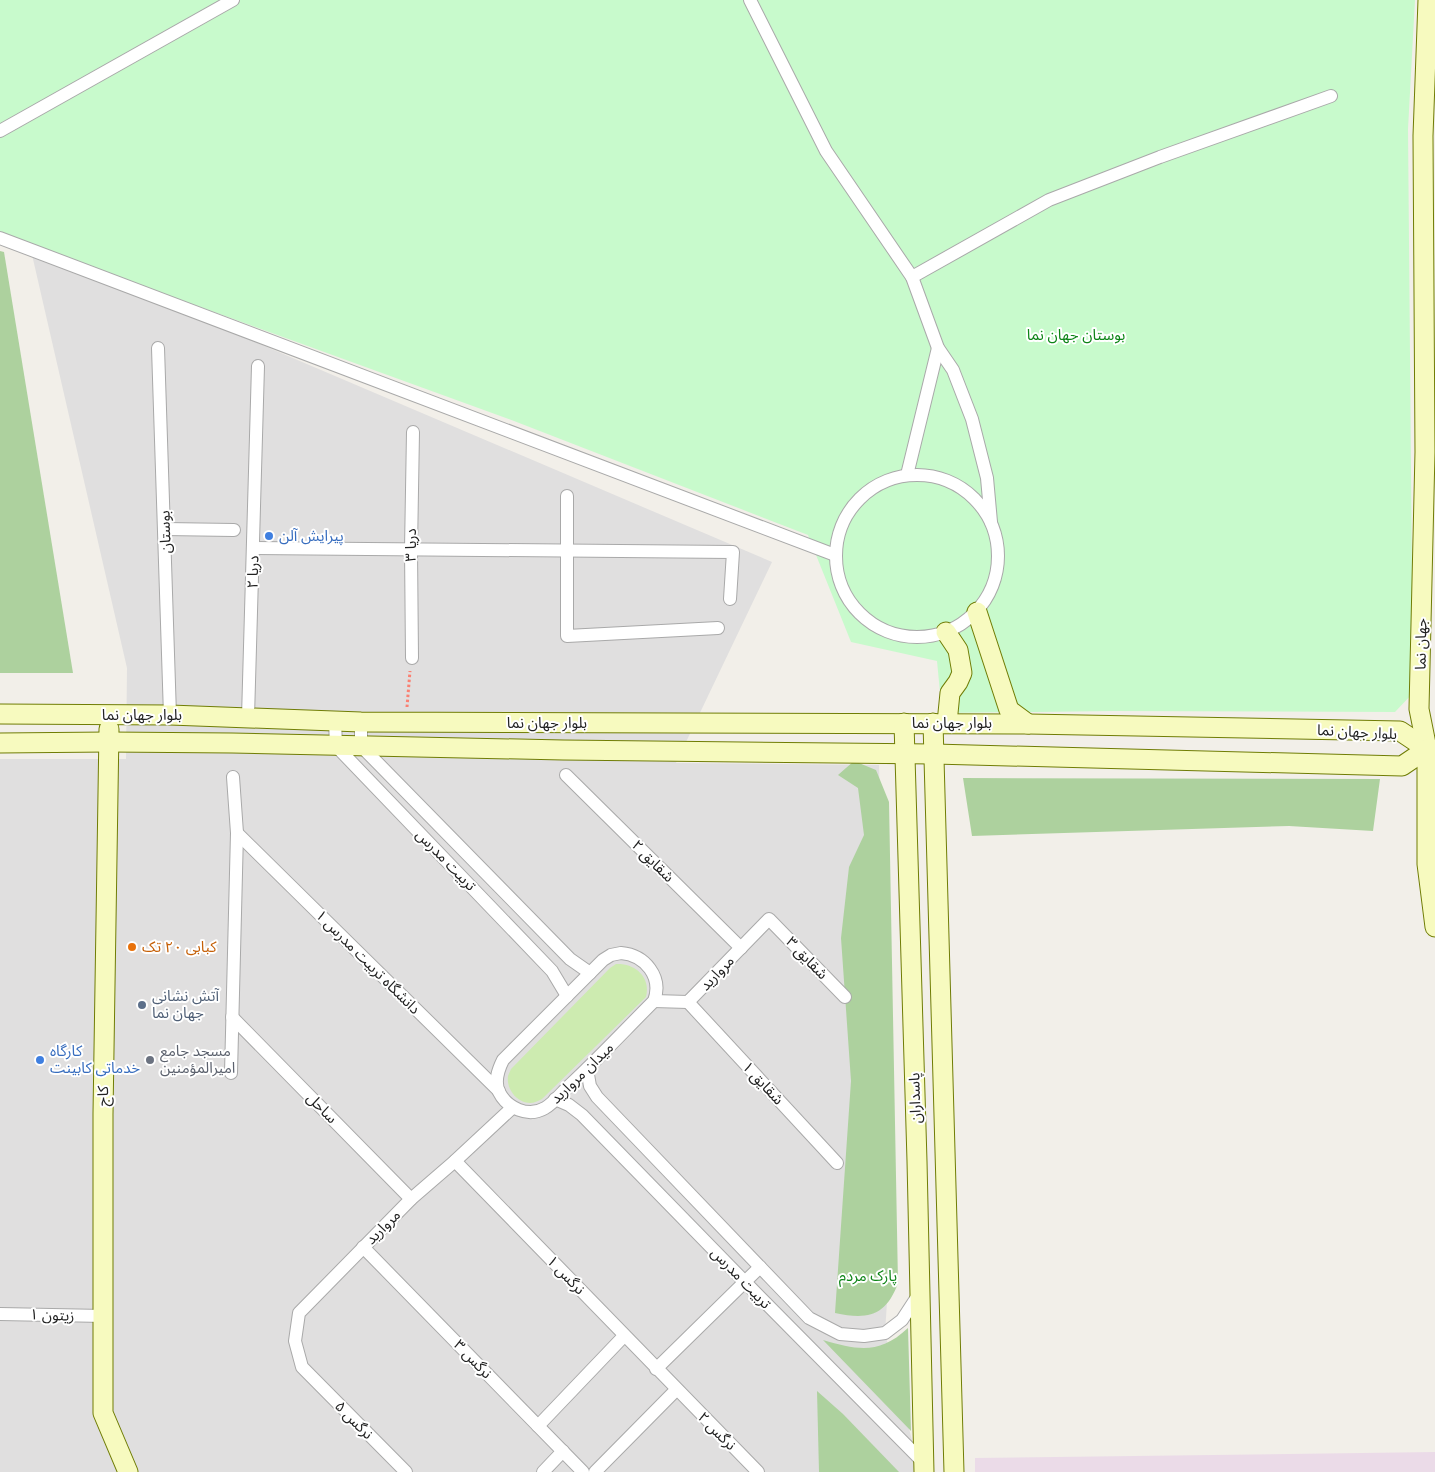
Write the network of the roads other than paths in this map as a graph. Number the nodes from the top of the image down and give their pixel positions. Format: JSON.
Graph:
{"nodes":[{"id":1,"x":233,"y":0,"type":"edge"},
{"id":2,"x":750,"y":0,"type":"edge"},
{"id":3,"x":1428,"y":0,"type":"edge"},
{"id":4,"x":1331,"y":96,"type":"dead end"},
{"id":5,"x":0,"y":131,"type":"edge"},
{"id":6,"x":0,"y":238,"type":"edge"},
{"id":7,"x":912,"y":277,"type":"junction"},
{"id":8,"x":158,"y":348,"type":"dead end"},
{"id":9,"x":938,"y":348,"type":"junction"},
{"id":10,"x":258,"y":366,"type":"dead end"},
{"id":11,"x":413,"y":432,"type":"dead end"},
{"id":12,"x":907,"y":475,"type":"junction"},
{"id":13,"x":567,"y":496,"type":"dead end"},
{"id":14,"x":991,"y":522,"type":"junction"},
{"id":15,"x":165,"y":529,"type":"junction"},
{"id":16,"x":234,"y":530,"type":"dead end"},
{"id":17,"x":254,"y":548,"type":"junction"},
{"id":18,"x":411,"y":549,"type":"junction"},
{"id":19,"x":567,"y":550,"type":"junction"},
{"id":20,"x":835,"y":555,"type":"junction"},
{"id":21,"x":730,"y":598,"type":"dead end"},
{"id":22,"x":977,"y":612,"type":"junction"},
{"id":23,"x":718,"y":628,"type":"dead end"},
{"id":24,"x":946,"y":632,"type":"junction"},
{"id":25,"x":412,"y":658,"type":"road end"},
{"id":26,"x":0,"y":714,"type":"edge"},
{"id":27,"x":109,"y":715,"type":"junction"},
{"id":28,"x":170,"y":715,"type":"junction"},
{"id":29,"x":248,"y":717,"type":"junction"},
{"id":30,"x":335,"y":721,"type":"junction"},
{"id":31,"x":1435,"y":721,"type":"edge"},
{"id":32,"x":361,"y":722,"type":"junction"},
{"id":33,"x":904,"y":723,"type":"junction"},
{"id":34,"x":940,"y":723,"type":"junction"},
{"id":35,"x":1028,"y":724,"type":"junction"},
{"id":36,"x":108,"y":742,"type":"junction"},
{"id":37,"x":0,"y":743,"type":"edge"},
{"id":38,"x":336,"y":746,"type":"junction"},
{"id":39,"x":361,"y":746,"type":"junction"},
{"id":40,"x":1427,"y":749,"type":"junction"},
{"id":41,"x":905,"y":754,"type":"junction"},
{"id":42,"x":934,"y":754,"type":"junction"},
{"id":43,"x":566,"y":775,"type":"dead end"},
{"id":44,"x":233,"y":777,"type":"dead end"},
{"id":45,"x":237,"y":833,"type":"junction"},
{"id":46,"x":769,"y":919,"type":"joint"},
{"id":47,"x":1435,"y":927,"type":"edge"},
{"id":48,"x":741,"y":948,"type":"junction"},
{"id":49,"x":590,"y":973,"type":"junction"},
{"id":50,"x":567,"y":996,"type":"junction"},
{"id":51,"x":845,"y":997,"type":"dead end"},
{"id":52,"x":654,"y":1001,"type":"junction"},
{"id":53,"x":688,"y":1002,"type":"junction"},
{"id":54,"x":232,"y":1017,"type":"junction"},
{"id":55,"x":587,"y":1070,"type":"junction"},
{"id":56,"x":231,"y":1073,"type":"dead end"},
{"id":57,"x":498,"y":1091,"type":"junction"},
{"id":58,"x":555,"y":1099,"type":"junction"},
{"id":59,"x":512,"y":1108,"type":"junction"},
{"id":60,"x":455,"y":1161,"type":"junction"},
{"id":61,"x":917,"y":1161,"type":"junction"},
{"id":62,"x":837,"y":1163,"type":"dead end"},
{"id":63,"x":946,"y":1163,"type":"junction"},
{"id":64,"x":411,"y":1199,"type":"junction"},
{"id":65,"x":363,"y":1247,"type":"junction"},
{"id":66,"x":760,"y":1267,"type":"junction"},
{"id":67,"x":745,"y":1282,"type":"junction"},
{"id":68,"x":919,"y":1294,"type":"junction"},
{"id":69,"x":0,"y":1314,"type":"edge"},
{"id":70,"x":104,"y":1316,"type":"junction"},
{"id":71,"x":624,"y":1336,"type":"junction"},
{"id":72,"x":302,"y":1367,"type":"joint"},
{"id":73,"x":656,"y":1369,"type":"junction"},
{"id":74,"x":676,"y":1390,"type":"junction"},
{"id":75,"x":538,"y":1426,"type":"junction"},
{"id":76,"x":563,"y":1451,"type":"junction"},
{"id":77,"x":924,"y":1467,"type":"edge"},
{"id":78,"x":128,"y":1472,"type":"edge"},
{"id":79,"x":406,"y":1472,"type":"edge"},
{"id":80,"x":543,"y":1472,"type":"edge"},
{"id":81,"x":583,"y":1472,"type":"edge"},
{"id":82,"x":595,"y":1472,"type":"edge"},
{"id":83,"x":758,"y":1472,"type":"edge"},
{"id":84,"x":954,"y":1472,"type":"edge"}],
"edges":[{"from":1,"to":5,"type":"street"},
{"from":2,"to":7,"type":"street"},
{"from":3,"to":40,"type":"street","name":"جهان نما"},
{"from":4,"to":7,"type":"street"},
{"from":6,"to":20,"type":"street"},
{"from":7,"to":9,"type":"street"},
{"from":8,"to":15,"type":"street","name":"بوستان"},
{"from":9,"to":12,"type":"street"},
{"from":9,"to":14,"type":"street"},
{"from":10,"to":17,"type":"street","name":"دریا ۲"},
{"from":11,"to":18,"type":"street","name":"دریا ۳"},
{"from":12,"to":14,"type":"street"},
{"from":12,"to":20,"type":"street"},
{"from":13,"to":19,"type":"street"},
{"from":14,"to":22,"type":"street"},
{"from":15,"to":16,"type":"street"},
{"from":15,"to":28,"type":"street","name":"بوستان"},
{"from":17,"to":18,"type":"street"},
{"from":17,"to":29,"type":"street","name":"دریا ۲"},
{"from":18,"to":19,"type":"street"},
{"from":18,"to":25,"type":"street","name":"دریا ۳"},
{"from":19,"to":21,"type":"street"},
{"from":19,"to":23,"type":"street"},
{"from":20,"to":24,"type":"street"},
{"from":22,"to":24,"type":"street"},
{"from":22,"to":35,"type":"street"},
{"from":24,"to":34,"type":"street","name":"پاسداران"},
{"from":26,"to":27,"type":"street","name":"بلوار جهان نما"},
{"from":27,"to":28,"type":"street","name":"بلوار جهان نما"},
{"from":27,"to":36,"type":"street","name":"کاج"},
{"from":28,"to":29,"type":"street","name":"بلوار جهان نما"},
{"from":29,"to":30,"type":"street","name":"بلوار جهان نما"},
{"from":30,"to":32,"type":"street","name":"بلوار جهان نما"},
{"from":30,"to":38,"type":"street"},
{"from":31,"to":40,"type":"street"},
{"from":32,"to":33,"type":"street","name":"بلوار جهان نما"},
{"from":32,"to":39,"type":"street"},
{"from":33,"to":34,"type":"street","name":"بلوار جهان نما"},
{"from":33,"to":41,"type":"street","name":"پاسداران"},
{"from":34,"to":35,"type":"street","name":"بلوار جهان نما"},
{"from":34,"to":42,"type":"street","name":"پاسداران"},
{"from":35,"to":40,"type":"street","name":"بلوار جهان نما"},
{"from":36,"to":37,"type":"street","name":"بلوار جهان نما"},
{"from":36,"to":38,"type":"street","name":"بلوار جهان نما"},
{"from":36,"to":70,"type":"street","name":"کاج"},
{"from":38,"to":39,"type":"street","name":"بلوار جهان نما"},
{"from":38,"to":50,"type":"street","name":"تربیت مدرس"},
{"from":39,"to":41,"type":"street","name":"بلوار جهان نما"},
{"from":39,"to":49,"type":"street","name":"تربیت مدرس"},
{"from":40,"to":42,"type":"street","name":"بلوار جهان نما"},
{"from":40,"to":47,"type":"street"},
{"from":41,"to":42,"type":"street","name":"بلوار جهان نما"},
{"from":41,"to":61,"type":"street","name":"پاسداران"},
{"from":42,"to":63,"type":"street","name":"پاسداران"},
{"from":43,"to":48,"type":"street","name":"شقایق ۲"},
{"from":44,"to":45,"type":"street"},
{"from":45,"to":54,"type":"street"},
{"from":45,"to":57,"type":"street","name":"۱ دانشگاه تربیت مدرس"},
{"from":46,"to":48,"type":"street","name":"مروارید"},
{"from":46,"to":51,"type":"street","name":"شقایق ۳"},
{"from":48,"to":53,"type":"street","name":"مروارید"},
{"from":49,"to":50,"type":"street"},
{"from":49,"to":52,"type":"street"},
{"from":50,"to":57,"type":"street"},
{"from":52,"to":53,"type":"street","name":"مروارید"},
{"from":52,"to":55,"type":"street","name":"میدان مروارید"},
{"from":53,"to":62,"type":"street","name":"شقایق ۱"},
{"from":54,"to":56,"type":"street"},
{"from":54,"to":64,"type":"street","name":"ساحل"},
{"from":55,"to":58,"type":"street","name":"میدان مروارید"},
{"from":55,"to":66,"type":"street","name":"تربیت مدرس"},
{"from":57,"to":59,"type":"street"},
{"from":58,"to":59,"type":"street","name":"میدان مروارید"},
{"from":58,"to":67,"type":"street","name":"تربیت مدرس"},
{"from":59,"to":60,"type":"street","name":"مروارید"},
{"from":60,"to":64,"type":"street","name":"مروارید"},
{"from":60,"to":71,"type":"street","name":"نرگس ۱"},
{"from":61,"to":63,"type":"street"},
{"from":61,"to":68,"type":"street","name":"پاسداران"},
{"from":63,"to":84,"type":"street","name":"پاسداران"},
{"from":64,"to":65,"type":"street","name":"مروارید"},
{"from":65,"to":72,"type":"street","name":"مروارید"},
{"from":65,"to":75,"type":"street","name":"نرگس ۳"},
{"from":66,"to":67,"type":"street"},
{"from":66,"to":68,"type":"street","name":"تربیت مدرس"},
{"from":67,"to":73,"type":"street"},
{"from":67,"to":77,"type":"street","name":"تربیت مدرس"},
{"from":68,"to":77,"type":"street","name":"پاسداران"},
{"from":69,"to":70,"type":"street","name":"زیتون ۱"},
{"from":70,"to":78,"type":"street","name":"کاج"},
{"from":71,"to":73,"type":"street","name":"نرگس ۱"},
{"from":71,"to":75,"type":"street"},
{"from":72,"to":79,"type":"street","name":"۵ نرگس"},
{"from":73,"to":74,"type":"street","name":"نرگس ۱"},
{"from":74,"to":82,"type":"street"},
{"from":74,"to":83,"type":"street","name":"نرگس ۲"},
{"from":75,"to":76,"type":"street","name":"نرگس ۳"},
{"from":76,"to":80,"type":"street"},
{"from":76,"to":81,"type":"street","name":"نرگس ۳"}]}
